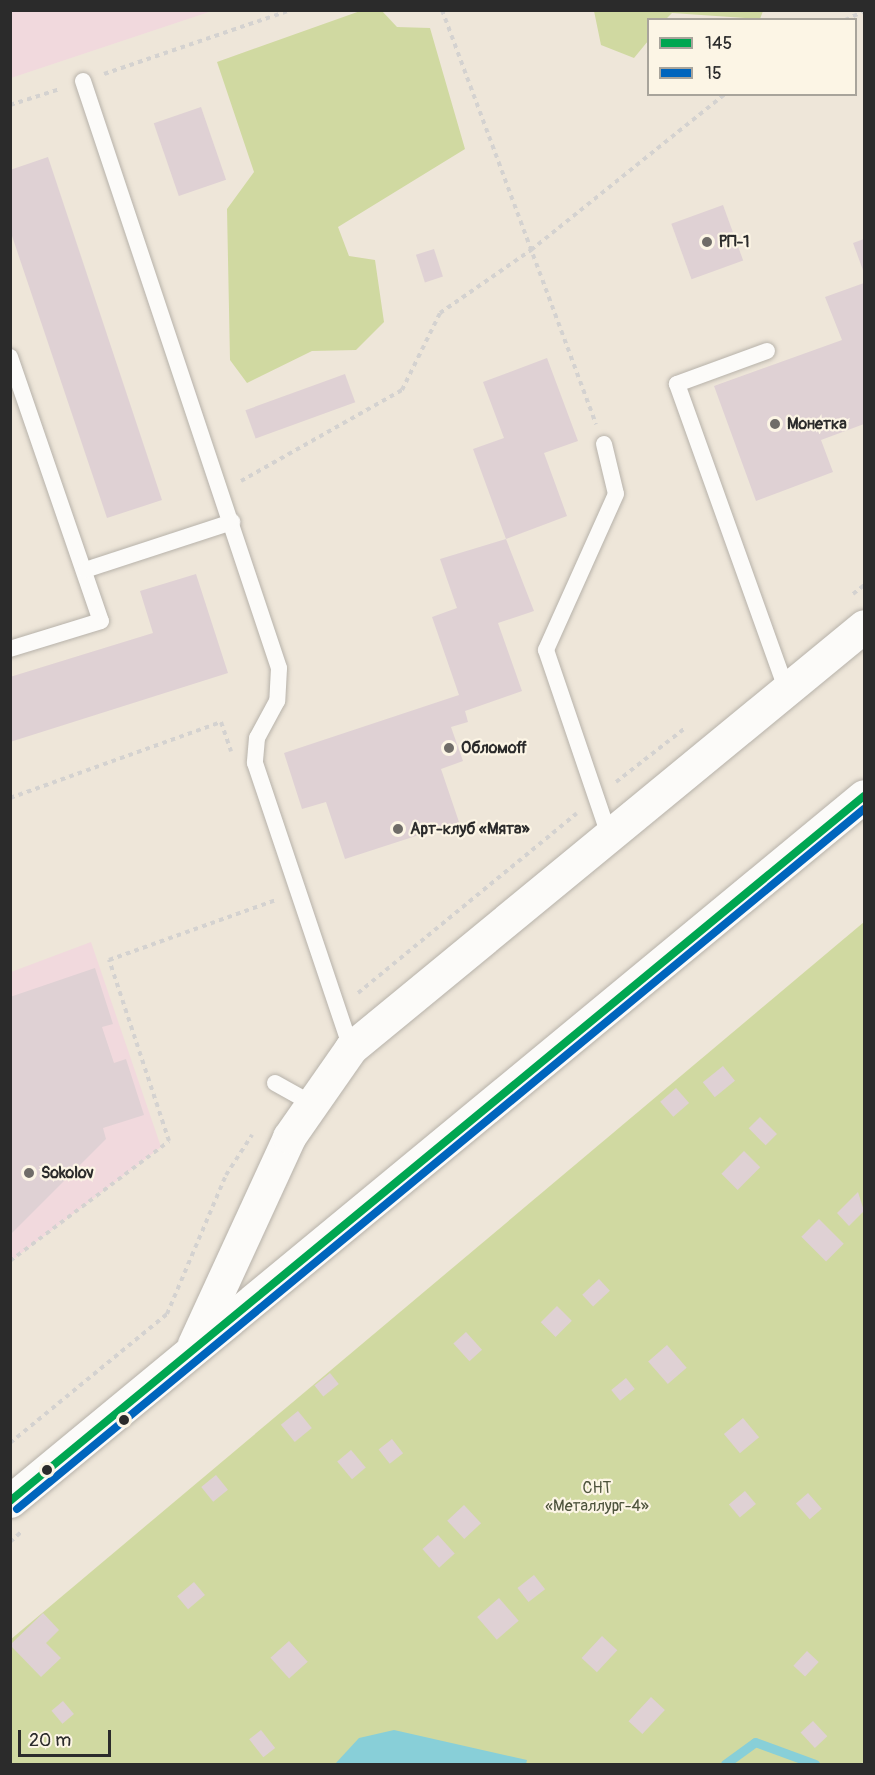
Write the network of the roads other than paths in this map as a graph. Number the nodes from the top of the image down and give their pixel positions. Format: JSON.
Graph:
{"nodes":[{"id":1,"x":83,"y":81,"type":"road end"},
{"id":2,"x":767,"y":351,"type":"dead end"},
{"id":3,"x":10,"y":357,"type":"edge"},
{"id":4,"x":604,"y":444,"type":"road end"},
{"id":5,"x":232,"y":522,"type":"junction"},
{"id":6,"x":85,"y":570,"type":"junction"},
{"id":7,"x":864,"y":626,"type":"edge"},
{"id":8,"x":10,"y":649,"type":"edge"},
{"id":9,"x":786,"y":689,"type":"junction"},
{"id":10,"x":864,"y":796,"type":"edge"},
{"id":11,"x":610,"y":839,"type":"junction"},
{"id":12,"x":351,"y":1048,"type":"junction"},
{"id":13,"x":274,"y":1083,"type":"dead end"},
{"id":14,"x":309,"y":1102,"type":"junction"},
{"id":15,"x":195,"y":1344,"type":"junction"},
{"id":16,"x":10,"y":1501,"type":"edge"}],
"edges":[{"from":1,"to":5,"type":"lane"},
{"from":2,"to":9,"type":"lane"},
{"from":3,"to":6,"type":"lane"},
{"from":4,"to":11,"type":"lane"},
{"from":5,"to":6,"type":"lane"},
{"from":5,"to":12,"type":"lane"},
{"from":6,"to":8,"type":"lane"},
{"from":7,"to":9,"type":"main road"},
{"from":9,"to":11,"type":"main road"},
{"from":10,"to":15,"type":"main road"},
{"from":11,"to":12,"type":"main road"},
{"from":12,"to":14,"type":"main road"},
{"from":13,"to":14,"type":"lane"},
{"from":14,"to":15,"type":"main road"},
{"from":15,"to":16,"type":"main road"}]}
